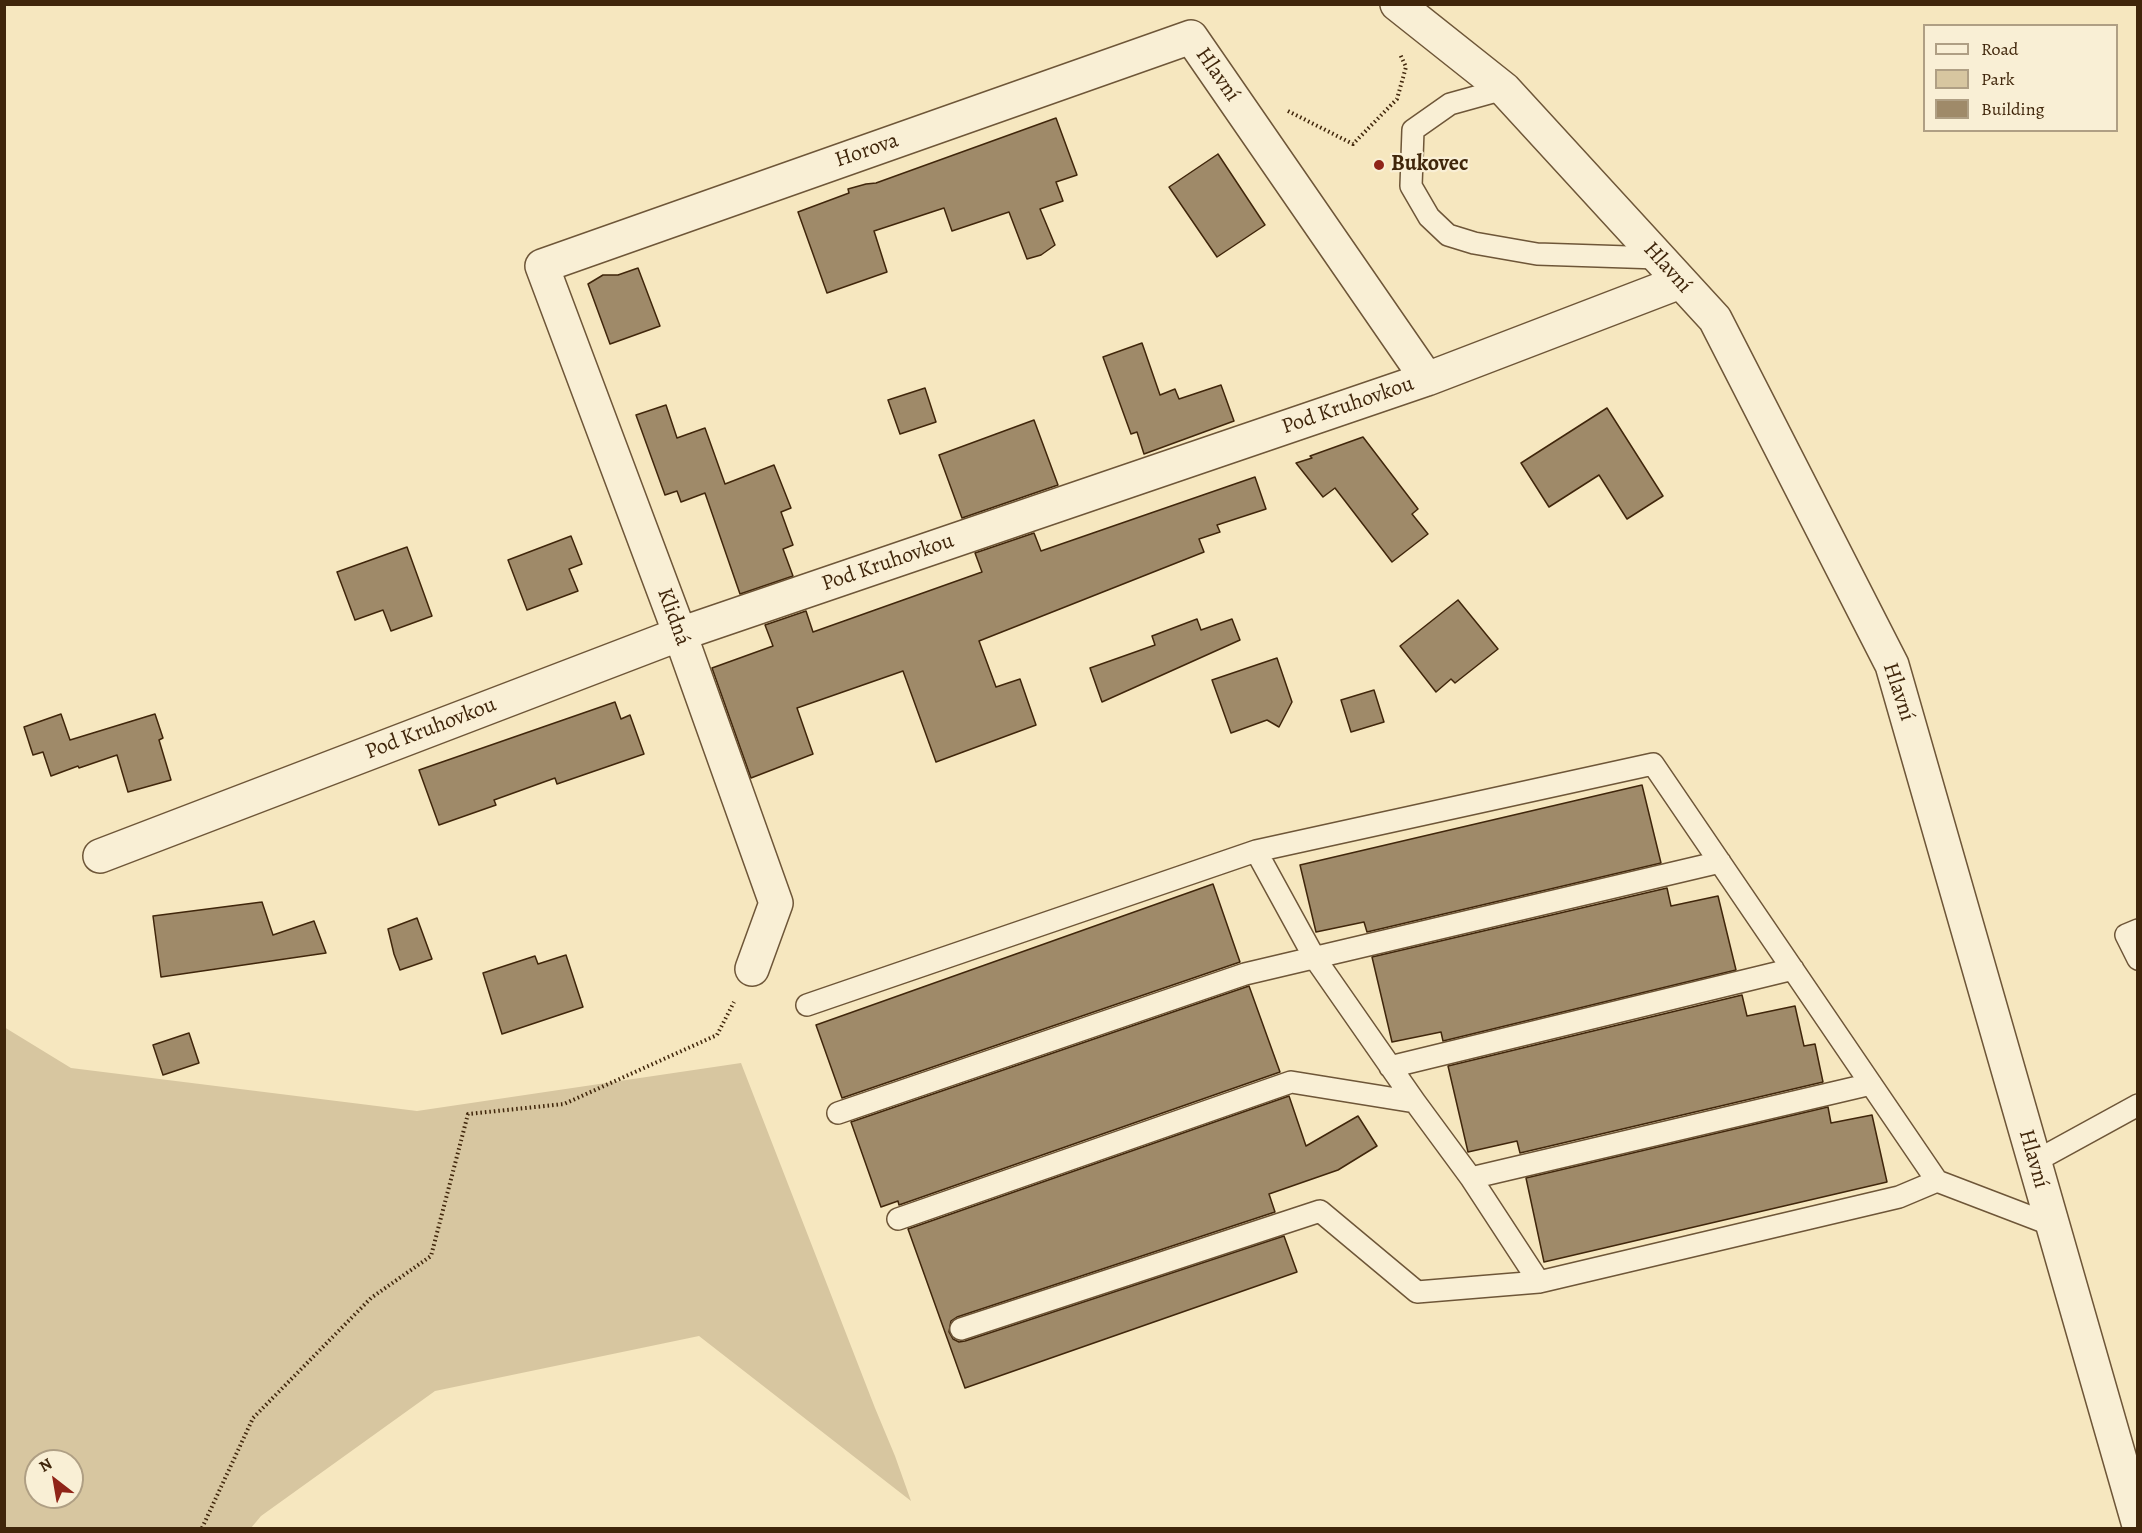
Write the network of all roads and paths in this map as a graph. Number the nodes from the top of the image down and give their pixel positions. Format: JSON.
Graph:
{"nodes":[{"id":1,"x":1397,"y":4,"type":"edge"},
{"id":2,"x":1191,"y":37,"type":"joint"},
{"id":3,"x":1397,"y":49,"type":"dead end"},
{"id":4,"x":1503,"y":89,"type":"junction"},
{"id":5,"x":1243,"y":113,"type":"junction"},
{"id":6,"x":1658,"y":258,"type":"junction"},
{"id":7,"x":542,"y":266,"type":"joint"},
{"id":8,"x":1680,"y":282,"type":"junction"},
{"id":9,"x":1427,"y":379,"type":"junction"},
{"id":10,"x":680,"y":634,"type":"junction"},
{"id":11,"x":1256,"y":850,"type":"junction"},
{"id":12,"x":100,"y":856,"type":"dead end"},
{"id":13,"x":1720,"y":862,"type":"junction"},
{"id":14,"x":2138,"y":930,"type":"edge"},
{"id":15,"x":1314,"y":957,"type":"junction"},
{"id":16,"x":2138,"y":959,"type":"edge"},
{"id":17,"x":752,"y":969,"type":"joint"},
{"id":18,"x":1793,"y":969,"type":"junction"},
{"id":19,"x":807,"y":1005,"type":"dead end"},
{"id":20,"x":1390,"y":1067,"type":"junction"},
{"id":21,"x":1871,"y":1084,"type":"junction"},
{"id":22,"x":1415,"y":1102,"type":"junction"},
{"id":23,"x":2138,"y":1105,"type":"edge"},
{"id":24,"x":838,"y":1113,"type":"dead end"},
{"id":25,"x":2034,"y":1162,"type":"junction"},
{"id":26,"x":1471,"y":1178,"type":"junction"},
{"id":27,"x":1937,"y":1181,"type":"junction"},
{"id":28,"x":898,"y":1219,"type":"dead end"},
{"id":29,"x":2052,"y":1225,"type":"junction"},
{"id":30,"x":1539,"y":1282,"type":"junction"},
{"id":31,"x":961,"y":1329,"type":"dead end"},
{"id":32,"x":2138,"y":1522,"type":"edge"},
{"id":33,"x":202,"y":1528,"type":"edge"}],
"edges":[{"from":1,"to":4,"type":"street","name":"Hlavní"},
{"from":2,"to":5,"type":"street","name":"Hlavní"},
{"from":2,"to":7,"type":"street","name":"Horova"},
{"from":3,"to":5,"type":"path"},
{"from":4,"to":6,"type":"street","name":"Hlavní"},
{"from":4,"to":6,"type":"lane"},
{"from":5,"to":9,"type":"street","name":"Hlavní"},
{"from":6,"to":8,"type":"street","name":"Hlavní"},
{"from":7,"to":10,"type":"street","name":"Klidná"},
{"from":8,"to":9,"type":"street","name":"Pod Kruhovkou"},
{"from":8,"to":25,"type":"street","name":"Hlavní"},
{"from":9,"to":10,"type":"street","name":"Pod Kruhovkou"},
{"from":10,"to":12,"type":"street","name":"Pod Kruhovkou"},
{"from":10,"to":17,"type":"street","name":"Klidná"},
{"from":11,"to":13,"type":"lane"},
{"from":11,"to":15,"type":"lane"},
{"from":11,"to":19,"type":"lane"},
{"from":13,"to":15,"type":"lane"},
{"from":13,"to":18,"type":"lane"},
{"from":14,"to":16,"type":"lane"},
{"from":15,"to":20,"type":"lane"},
{"from":15,"to":24,"type":"lane"},
{"from":17,"to":33,"type":"path"},
{"from":18,"to":20,"type":"lane"},
{"from":18,"to":21,"type":"lane"},
{"from":20,"to":22,"type":"lane"},
{"from":21,"to":26,"type":"lane"},
{"from":21,"to":27,"type":"lane"},
{"from":22,"to":26,"type":"lane"},
{"from":22,"to":28,"type":"lane"},
{"from":23,"to":25,"type":"lane"},
{"from":25,"to":29,"type":"street","name":"Hlavní"},
{"from":26,"to":30,"type":"lane"},
{"from":27,"to":29,"type":"lane"},
{"from":27,"to":30,"type":"lane"},
{"from":29,"to":32,"type":"street","name":"Hlavní"},
{"from":30,"to":31,"type":"lane"}]}
